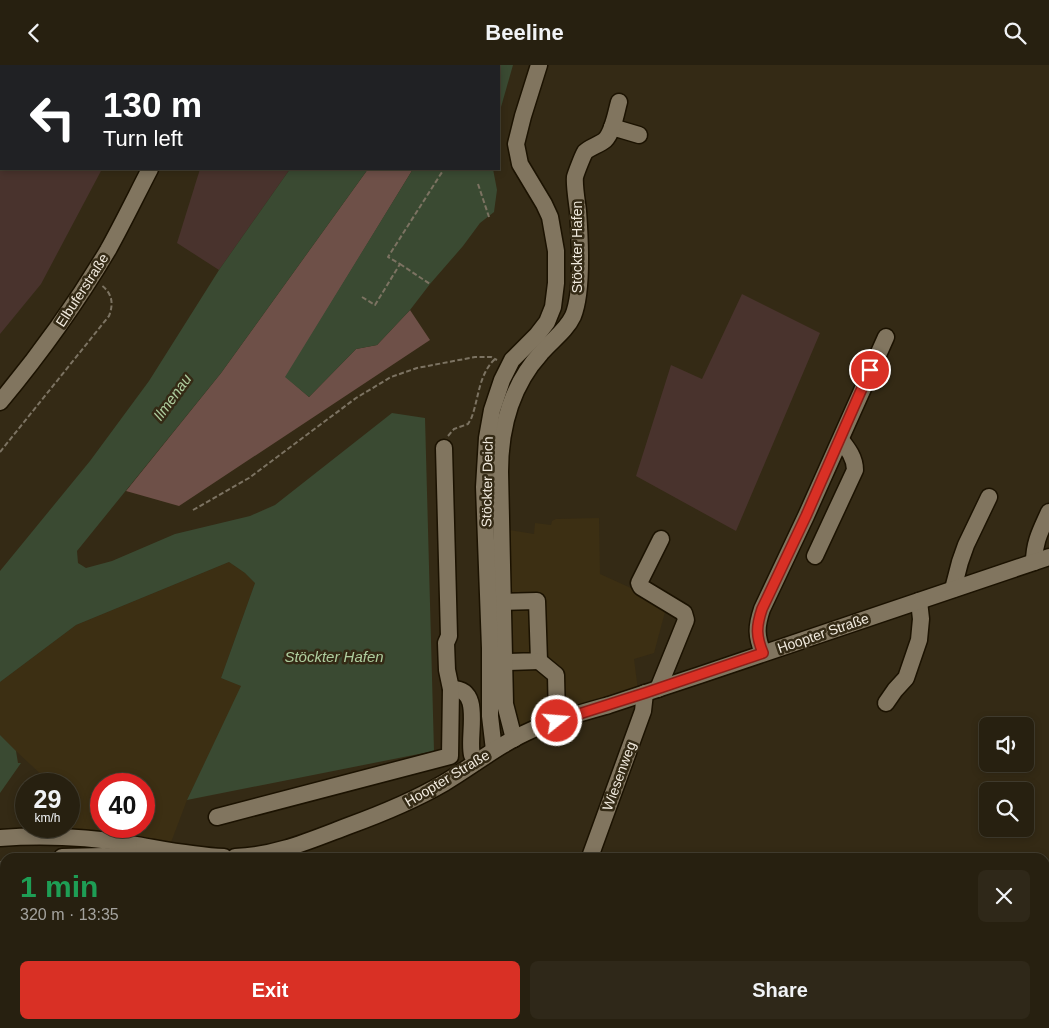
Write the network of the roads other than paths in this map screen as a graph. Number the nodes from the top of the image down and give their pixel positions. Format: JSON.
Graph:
{"nodes":[{"id":1,"x":539,"y":65,"type":"edge"},
{"id":2,"x":619,"y":101,"type":"dead end"},
{"id":3,"x":612,"y":127,"type":"junction"},
{"id":4,"x":639,"y":135,"type":"dead end"},
{"id":5,"x":149,"y":170,"type":"edge"},
{"id":6,"x":886,"y":337,"type":"dead end"},
{"id":7,"x":0,"y":402,"type":"edge"},
{"id":8,"x":840,"y":440,"type":"junction"},
{"id":9,"x":444,"y":448,"type":"road end"},
{"id":10,"x":989,"y":497,"type":"dead end"},
{"id":11,"x":1049,"y":512,"type":"edge"},
{"id":12,"x":661,"y":539,"type":"dead end"},
{"id":13,"x":815,"y":556,"type":"dead end"},
{"id":14,"x":1042,"y":559,"type":"edge"},
{"id":15,"x":953,"y":589,"type":"junction"},
{"id":16,"x":919,"y":601,"type":"junction"},
{"id":17,"x":503,"y":602,"type":"junction"},
{"id":18,"x":763,"y":653,"type":"junction"},
{"id":19,"x":539,"y":661,"type":"junction"},
{"id":20,"x":504,"y":662,"type":"junction"},
{"id":21,"x":451,"y":689,"type":"junction"},
{"id":22,"x":652,"y":691,"type":"junction"},
{"id":23,"x":886,"y":703,"type":"dead end"},
{"id":24,"x":557,"y":721,"type":"junction"},
{"id":25,"x":514,"y":739,"type":"junction"},
{"id":26,"x":494,"y":751,"type":"junction"},
{"id":27,"x":476,"y":762,"type":"junction"},
{"id":28,"x":217,"y":817,"type":"dead end"},
{"id":29,"x":0,"y":838,"type":"edge"},
{"id":30,"x":129,"y":843,"type":"junction"},
{"id":31,"x":127,"y":853,"type":"edge"},
{"id":32,"x":184,"y":853,"type":"edge"},
{"id":33,"x":270,"y":853,"type":"edge"},
{"id":34,"x":591,"y":853,"type":"edge"}],
"edges":[{"from":1,"to":26,"type":"street","name":"Stöckter Deich"},
{"from":2,"to":3,"type":"street"},
{"from":3,"to":4,"type":"street"},
{"from":3,"to":17,"type":"street","name":"Stöckter Hafen"},
{"from":5,"to":7,"type":"street","name":"Elbuferstraße"},
{"from":6,"to":8,"type":"street"},
{"from":8,"to":13,"type":"street"},
{"from":8,"to":18,"type":"street"},
{"from":9,"to":21,"type":"street"},
{"from":10,"to":15,"type":"street"},
{"from":11,"to":14,"type":"street"},
{"from":12,"to":22,"type":"street","name":"Wiesenweg"},
{"from":14,"to":15,"type":"street","name":"Hoopter Straße"},
{"from":15,"to":16,"type":"street","name":"Hoopter Straße"},
{"from":16,"to":18,"type":"street","name":"Hoopter Straße"},
{"from":16,"to":23,"type":"street"},
{"from":17,"to":19,"type":"street"},
{"from":17,"to":20,"type":"street","name":"Stöckter Hafen"},
{"from":18,"to":22,"type":"street","name":"Hoopter Straße"},
{"from":19,"to":20,"type":"street"},
{"from":19,"to":24,"type":"street"},
{"from":20,"to":25,"type":"street","name":"Stöckter Hafen"},
{"from":21,"to":27,"type":"street"},
{"from":21,"to":28,"type":"street"},
{"from":22,"to":24,"type":"street","name":"Hoopter Straße"},
{"from":22,"to":34,"type":"street","name":"Wiesenweg"},
{"from":24,"to":25,"type":"street","name":"Hoopter Straße"},
{"from":25,"to":26,"type":"street","name":"Hoopter Straße"},
{"from":26,"to":27,"type":"street","name":"Hoopter Straße"},
{"from":27,"to":33,"type":"street","name":"Hoopter Straße"},
{"from":29,"to":30,"type":"street"},
{"from":30,"to":31,"type":"street"},
{"from":30,"to":32,"type":"street"}]}
